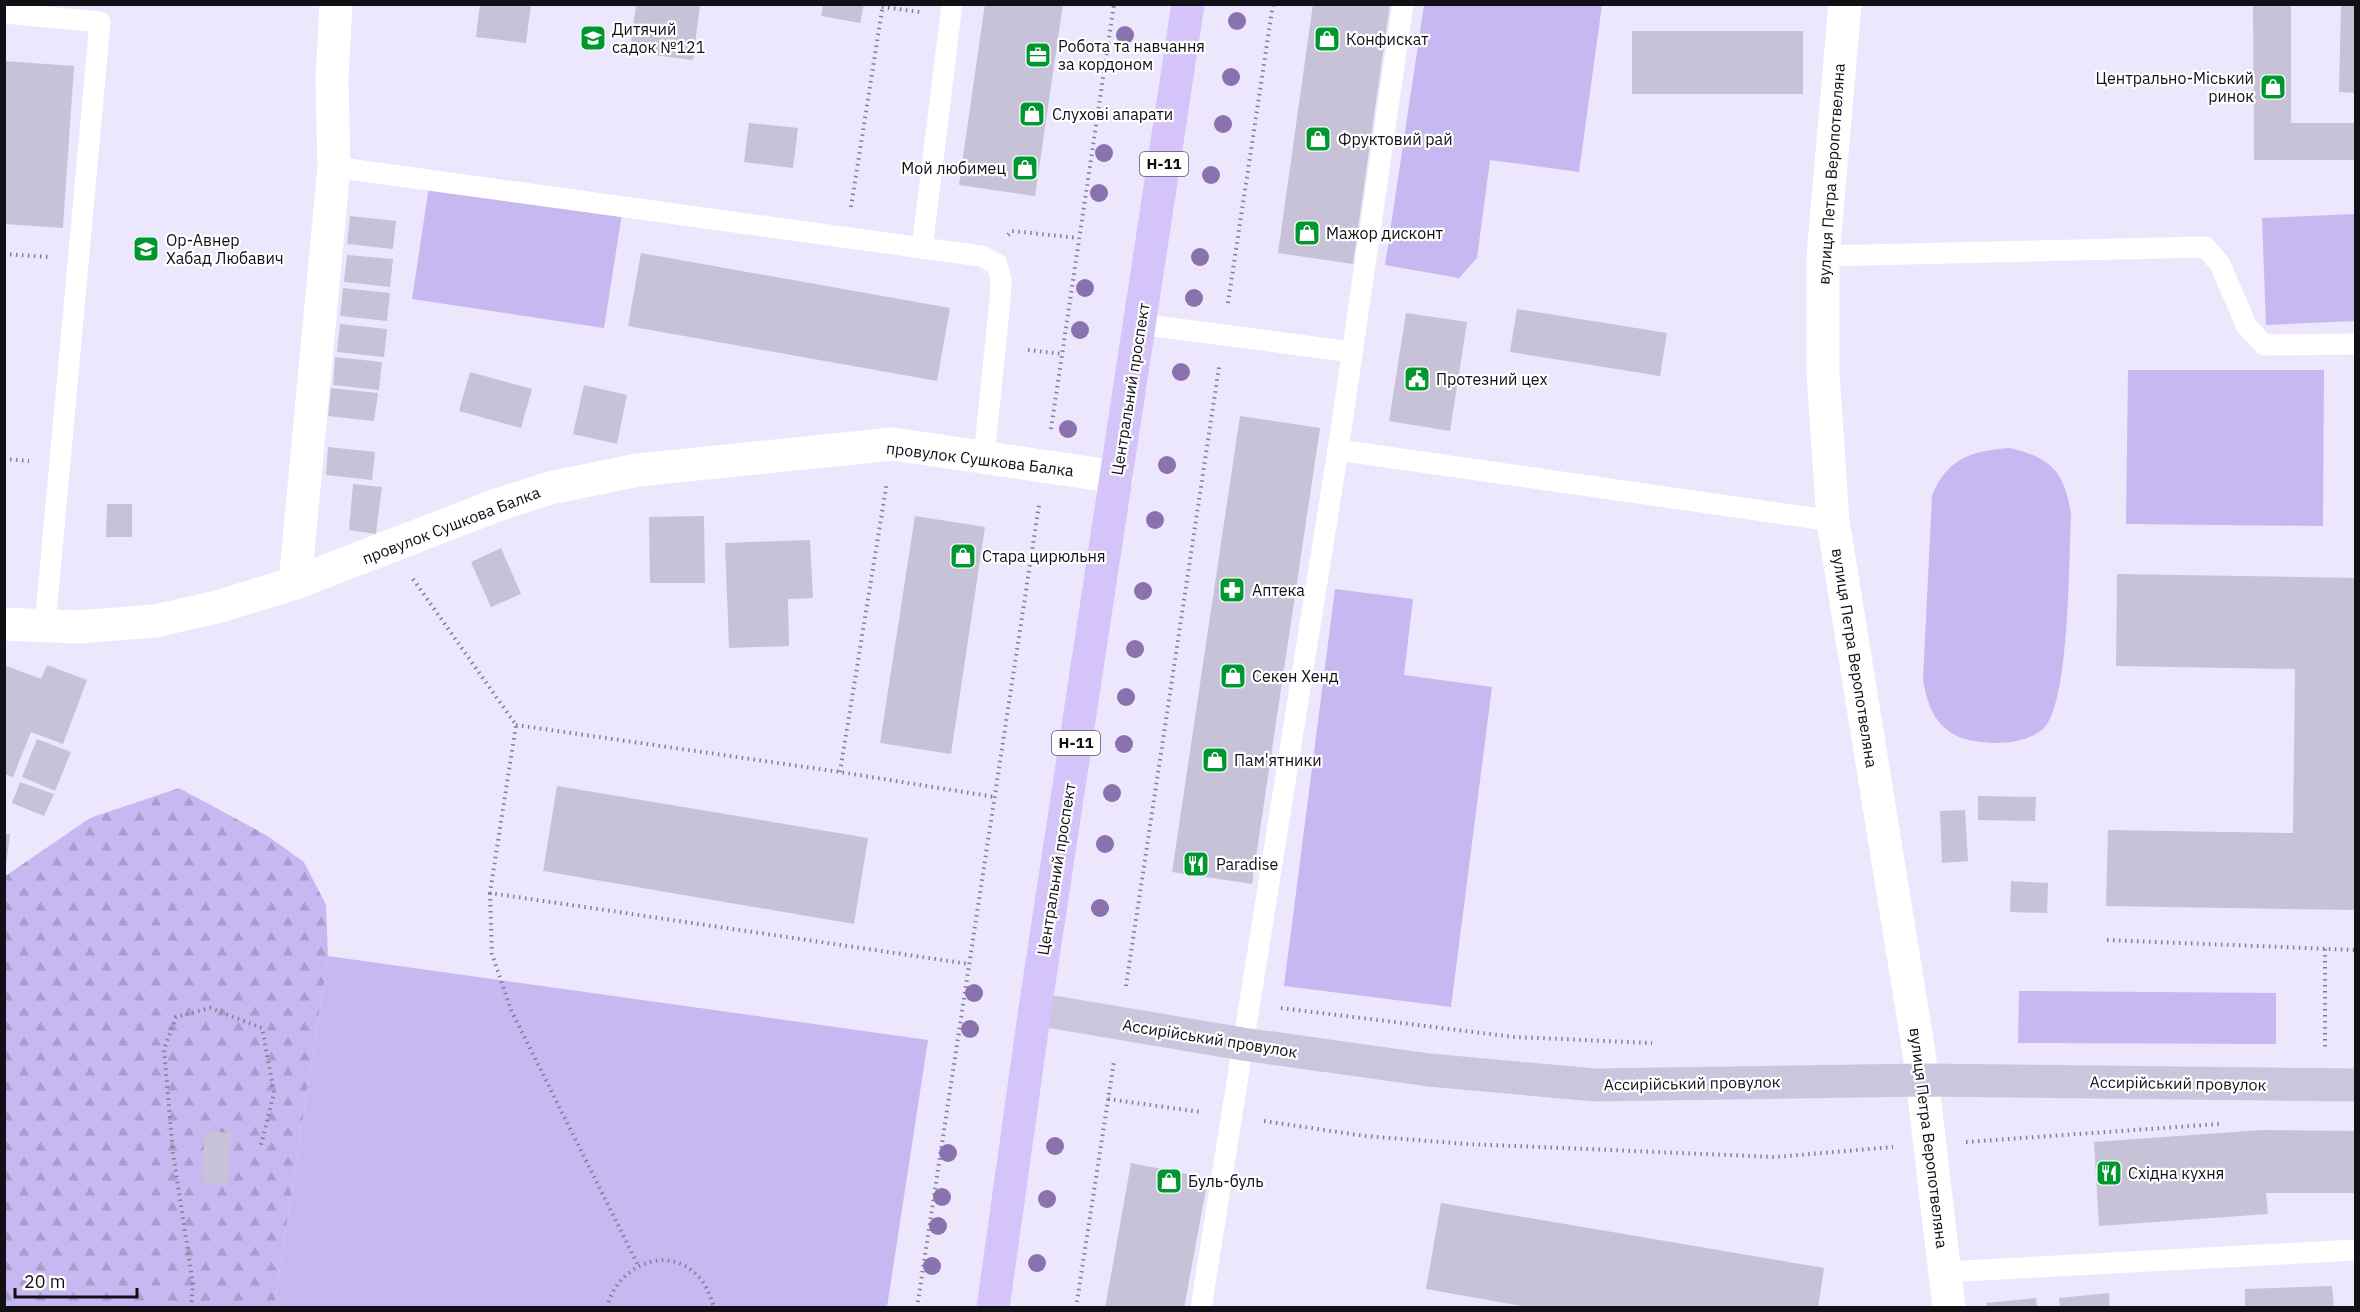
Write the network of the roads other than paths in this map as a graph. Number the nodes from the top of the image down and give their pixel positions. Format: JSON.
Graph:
{"nodes":[{"id":1,"x":336,"y":4,"type":"edge"},
{"id":2,"x":952,"y":4,"type":"edge"},
{"id":3,"x":1188,"y":4,"type":"edge"},
{"id":4,"x":1403,"y":4,"type":"edge"},
{"id":5,"x":1845,"y":4,"type":"edge"},
{"id":6,"x":4,"y":13,"type":"edge"},
{"id":7,"x":334,"y":167,"type":"junction"},
{"id":8,"x":922,"y":248,"type":"junction"},
{"id":9,"x":1822,"y":256,"type":"junction"},
{"id":10,"x":1140,"y":324,"type":"junction"},
{"id":11,"x":2355,"y":344,"type":"edge"},
{"id":12,"x":1352,"y":352,"type":"junction"},
{"id":13,"x":1338,"y":450,"type":"junction"},
{"id":14,"x":984,"y":457,"type":"junction"},
{"id":15,"x":1117,"y":477,"type":"junction"},
{"id":16,"x":1833,"y":521,"type":"junction"},
{"id":17,"x":295,"y":583,"type":"junction"},
{"id":18,"x":4,"y":624,"type":"edge"},
{"id":19,"x":45,"y":626,"type":"junction"},
{"id":20,"x":1035,"y":1010,"type":"junction"},
{"id":21,"x":1243,"y":1044,"type":"junction"},
{"id":22,"x":1923,"y":1080,"type":"junction"},
{"id":23,"x":2355,"y":1085,"type":"edge"},
{"id":24,"x":2355,"y":1250,"type":"edge"},
{"id":25,"x":1945,"y":1272,"type":"junction"},
{"id":26,"x":993,"y":1308,"type":"edge"},
{"id":27,"x":1201,"y":1308,"type":"edge"},
{"id":28,"x":1949,"y":1308,"type":"edge"}],
"edges":[{"from":1,"to":7,"type":"street"},
{"from":2,"to":8,"type":"lane"},
{"from":3,"to":10,"type":"main road","name":"Центральний проспект","number":"Н-11"},
{"from":4,"to":12,"type":"lane"},
{"from":5,"to":9,"type":"street","name":"вулиця Петра Веропотвеляна"},
{"from":6,"to":19,"type":"lane"},
{"from":7,"to":8,"type":"lane"},
{"from":7,"to":17,"type":"street"},
{"from":8,"to":14,"type":"lane"},
{"from":9,"to":11,"type":"lane"},
{"from":9,"to":16,"type":"street","name":"вулиця Петра Веропотвеляна"},
{"from":10,"to":12,"type":"lane"},
{"from":10,"to":15,"type":"main road","name":"Центральний проспект","number":"Н-11"},
{"from":12,"to":13,"type":"lane"},
{"from":13,"to":16,"type":"lane"},
{"from":13,"to":21,"type":"lane"},
{"from":14,"to":15,"type":"street","name":"провулок Сушкова Балка"},
{"from":14,"to":17,"type":"street","name":"провулок Сушкова Балка"},
{"from":15,"to":20,"type":"main road","name":"Центральний проспект","number":"Н-11"},
{"from":16,"to":22,"type":"street","name":"вулиця Петра Веропотвеляна"},
{"from":17,"to":19,"type":"street","name":"провулок Сушкова Балка"},
{"from":18,"to":19,"type":"street","name":"провулок Сушкова Балка"},
{"from":20,"to":21,"type":"street","name":"Ассирійський провулок"},
{"from":20,"to":26,"type":"main road","name":"Центральний проспект","number":"Н-11"},
{"from":21,"to":22,"type":"street","name":"Ассирійський провулок"},
{"from":21,"to":27,"type":"lane"},
{"from":22,"to":23,"type":"street","name":"Ассирійський провулок"},
{"from":22,"to":25,"type":"street","name":"вулиця Петра Веропотвеляна"},
{"from":24,"to":25,"type":"lane"},
{"from":25,"to":28,"type":"street","name":"вулиця Петра Веропотвеляна"}]}
